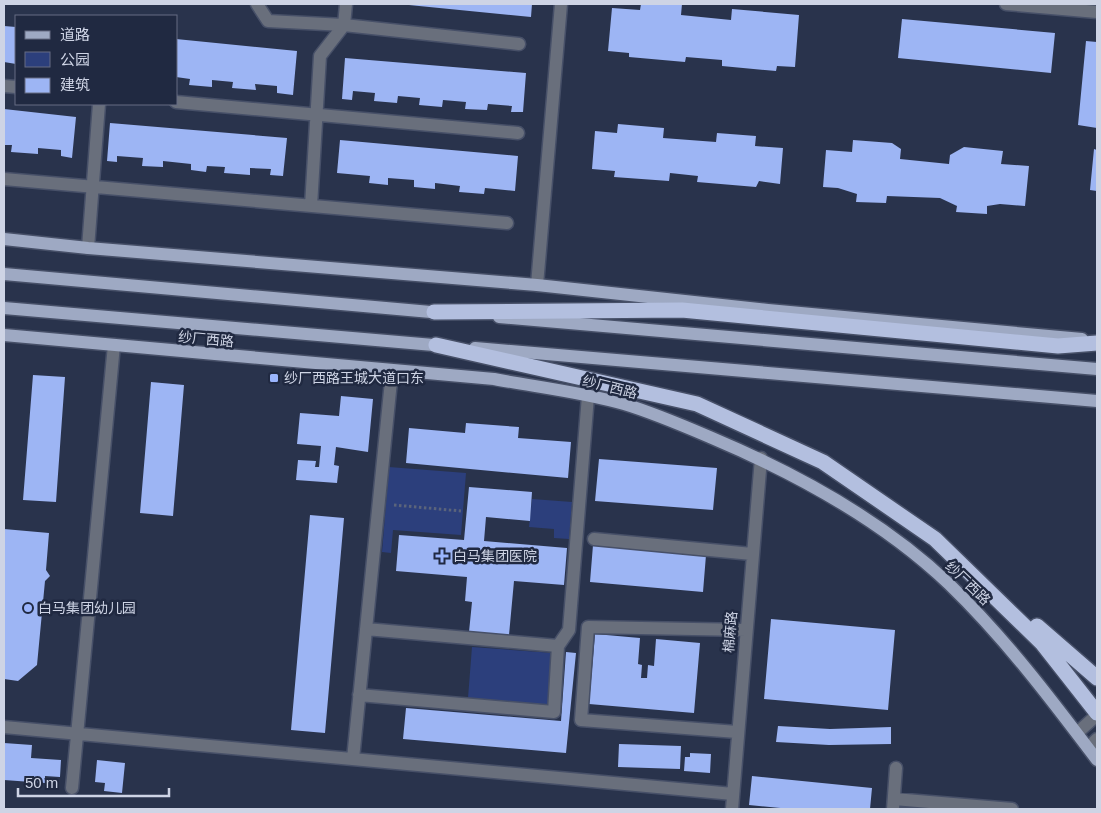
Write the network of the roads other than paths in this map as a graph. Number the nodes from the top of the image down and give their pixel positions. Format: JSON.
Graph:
{"nodes":[{"id":1,"x":257,"y":4,"type":"edge"},
{"id":2,"x":346,"y":4,"type":"edge"},
{"id":3,"x":561,"y":4,"type":"edge"},
{"id":4,"x":1006,"y":4,"type":"edge"},
{"id":5,"x":1097,"y":12,"type":"edge"},
{"id":6,"x":344,"y":24,"type":"junction"},
{"id":7,"x":519,"y":44,"type":"dead end"},
{"id":8,"x":178,"y":102,"type":"edge"},
{"id":9,"x":98,"y":105,"type":"edge"},
{"id":10,"x":316,"y":114,"type":"junction"},
{"id":11,"x":518,"y":133,"type":"dead end"},
{"id":12,"x":4,"y":179,"type":"edge"},
{"id":13,"x":92,"y":187,"type":"junction"},
{"id":14,"x":311,"y":206,"type":"junction"},
{"id":15,"x":507,"y":223,"type":"dead end"},
{"id":16,"x":4,"y":239,"type":"edge"},
{"id":17,"x":88,"y":248,"type":"junction"},
{"id":18,"x":4,"y":274,"type":"edge"},
{"id":19,"x":537,"y":286,"type":"junction"},
{"id":20,"x":4,"y":308,"type":"edge"},
{"id":21,"x":434,"y":312,"type":"junction"},
{"id":22,"x":4,"y":335,"type":"edge"},
{"id":23,"x":1097,"y":342,"type":"edge"},
{"id":24,"x":114,"y":345,"type":"junction"},
{"id":25,"x":436,"y":345,"type":"junction"},
{"id":26,"x":1097,"y":369,"type":"edge"},
{"id":27,"x":392,"y":371,"type":"junction"},
{"id":28,"x":588,"y":396,"type":"junction"},
{"id":29,"x":1097,"y":401,"type":"edge"},
{"id":30,"x":761,"y":458,"type":"junction"},
{"id":31,"x":594,"y":539,"type":"dead end"},
{"id":32,"x":935,"y":539,"type":"junction"},
{"id":33,"x":752,"y":554,"type":"junction"},
{"id":34,"x":366,"y":629,"type":"junction"},
{"id":35,"x":746,"y":630,"type":"junction"},
{"id":36,"x":558,"y":646,"type":"junction"},
{"id":37,"x":1097,"y":678,"type":"edge"},
{"id":38,"x":359,"y":695,"type":"junction"},
{"id":39,"x":1097,"y":714,"type":"edge"},
{"id":40,"x":4,"y":727,"type":"edge"},
{"id":41,"x":737,"y":732,"type":"junction"},
{"id":42,"x":1077,"y":732,"type":"junction"},
{"id":43,"x":77,"y":734,"type":"junction"},
{"id":44,"x":1093,"y":744,"type":"edge"},
{"id":45,"x":353,"y":759,"type":"junction"},
{"id":46,"x":1097,"y":760,"type":"edge"},
{"id":47,"x":896,"y":768,"type":"dead end"},
{"id":48,"x":72,"y":788,"type":"dead end"},
{"id":49,"x":733,"y":794,"type":"junction"},
{"id":50,"x":893,"y":804,"type":"edge"},
{"id":51,"x":732,"y":809,"type":"edge"},
{"id":52,"x":1012,"y":809,"type":"edge"}],
"edges":[{"from":1,"to":6,"type":"street"},
{"from":2,"to":6,"type":"street"},
{"from":3,"to":19,"type":"street"},
{"from":4,"to":5,"type":"street"},
{"from":6,"to":7,"type":"street"},
{"from":6,"to":10,"type":"street"},
{"from":8,"to":10,"type":"street"},
{"from":9,"to":13,"type":"street"},
{"from":10,"to":11,"type":"street"},
{"from":10,"to":14,"type":"street"},
{"from":12,"to":13,"type":"street"},
{"from":13,"to":14,"type":"street"},
{"from":13,"to":17,"type":"street"},
{"from":14,"to":15,"type":"street"},
{"from":16,"to":17,"type":"main road"},
{"from":17,"to":19,"type":"main road"},
{"from":18,"to":21,"type":"main road"},
{"from":19,"to":23,"type":"main road"},
{"from":20,"to":25,"type":"main road"},
{"from":21,"to":23,"type":"highway"},
{"from":21,"to":26,"type":"main road"},
{"from":22,"to":24,"type":"main road","name":"纱厂西路"},
{"from":24,"to":27,"type":"main road","name":"纱厂西路"},
{"from":24,"to":43,"type":"street"},
{"from":25,"to":29,"type":"main road"},
{"from":25,"to":32,"type":"highway"},
{"from":27,"to":28,"type":"main road","name":"纱厂西路"},
{"from":27,"to":34,"type":"street"},
{"from":28,"to":30,"type":"main road","name":"纱厂西路"},
{"from":28,"to":36,"type":"street"},
{"from":30,"to":33,"type":"street","name":"棉麻路"},
{"from":30,"to":42,"type":"main road","name":"纱厂西路"},
{"from":31,"to":33,"type":"street"},
{"from":32,"to":37,"type":"highway"},
{"from":32,"to":39,"type":"highway"},
{"from":33,"to":35,"type":"street","name":"棉麻路"},
{"from":34,"to":36,"type":"street"},
{"from":34,"to":38,"type":"street"},
{"from":35,"to":41,"type":"street","name":"棉麻路"},
{"from":35,"to":41,"type":"street"},
{"from":36,"to":38,"type":"street"},
{"from":38,"to":45,"type":"street"},
{"from":39,"to":42,"type":"street"},
{"from":40,"to":43,"type":"street"},
{"from":41,"to":49,"type":"street","name":"棉麻路"},
{"from":42,"to":44,"type":"main road","name":"纱厂西路"},
{"from":43,"to":45,"type":"street"},
{"from":43,"to":48,"type":"street"},
{"from":44,"to":46,"type":"main road","name":"纱厂西路"},
{"from":45,"to":49,"type":"street"},
{"from":47,"to":50,"type":"street"},
{"from":49,"to":51,"type":"street","name":"棉麻路"},
{"from":50,"to":52,"type":"street"}]}
